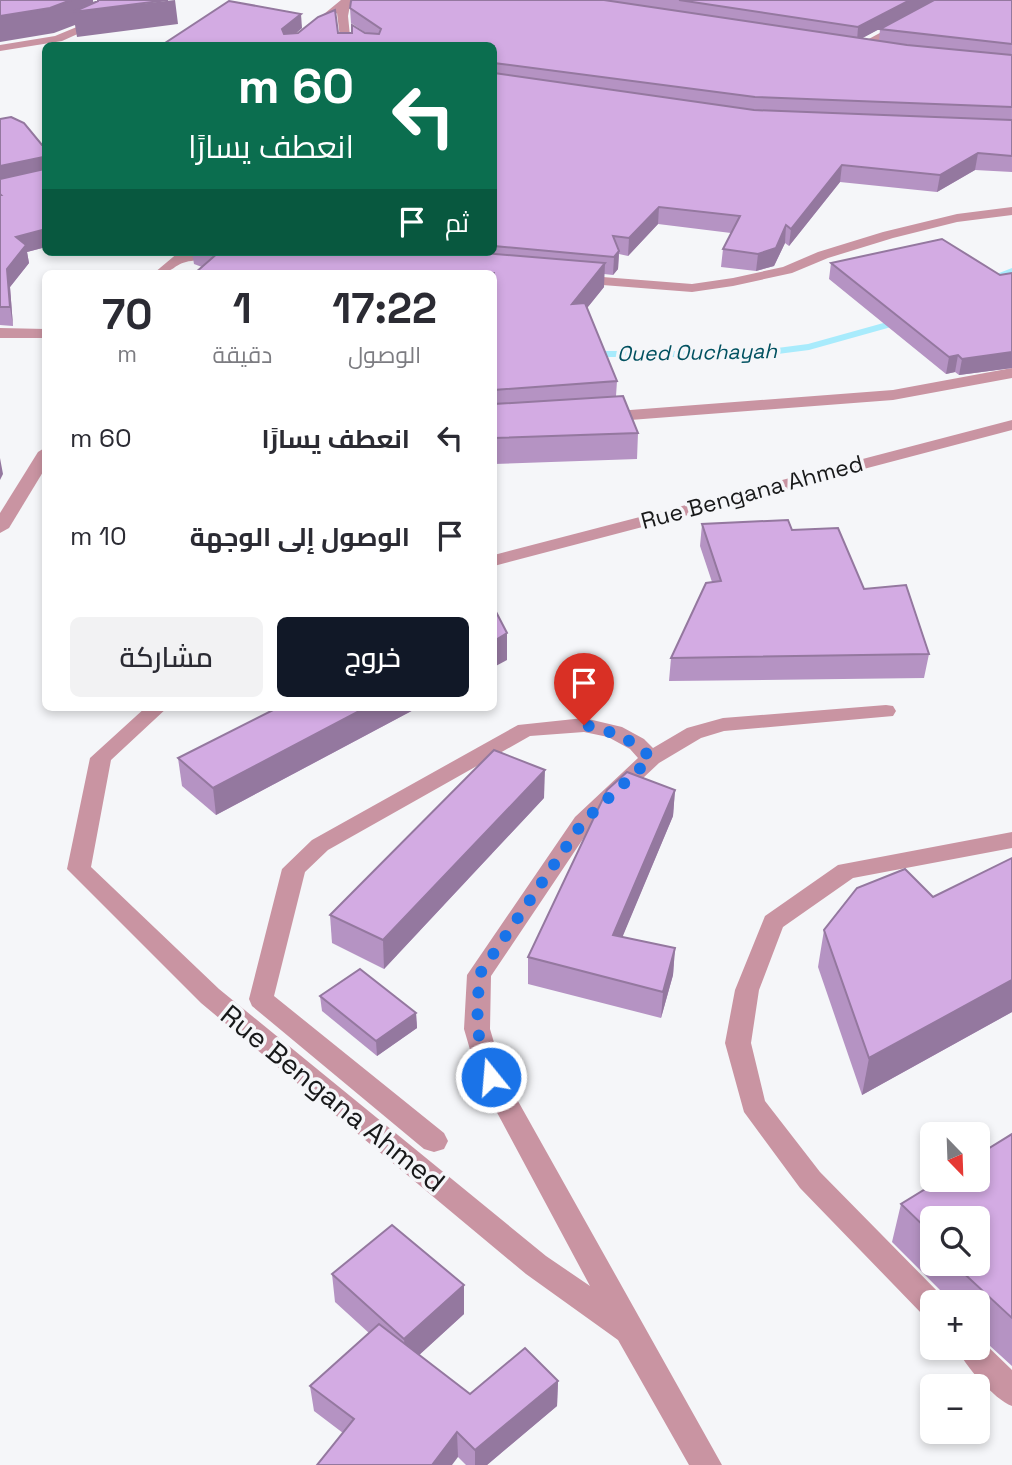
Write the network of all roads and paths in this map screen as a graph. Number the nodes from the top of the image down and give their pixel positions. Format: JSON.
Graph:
{"nodes":[{"id":1,"x":948,"y":0,"type":"edge"},
{"id":2,"x":345,"y":2,"type":"edge"},
{"id":3,"x":96,"y":22,"type":"edge"},
{"id":4,"x":342,"y":25,"type":"junction"},
{"id":5,"x":353,"y":32,"type":"edge"},
{"id":6,"x":295,"y":42,"type":"edge"},
{"id":7,"x":345,"y":42,"type":"edge"},
{"id":8,"x":848,"y":44,"type":"edge"},
{"id":9,"x":862,"y":46,"type":"junction"},
{"id":10,"x":0,"y":48,"type":"edge"},
{"id":11,"x":883,"y":50,"type":"edge"},
{"id":12,"x":1012,"y":211,"type":"edge"},
{"id":13,"x":183,"y":256,"type":"edge"},
{"id":14,"x":165,"y":270,"type":"edge"},
{"id":15,"x":567,"y":278,"type":"edge"},
{"id":16,"x":0,"y":333,"type":"edge"},
{"id":17,"x":42,"y":334,"type":"edge"},
{"id":18,"x":1012,"y":373,"type":"edge"},
{"id":19,"x":592,"y":418,"type":"edge"},
{"id":20,"x":1012,"y":425,"type":"edge"},
{"id":21,"x":42,"y":459,"type":"edge"},
{"id":22,"x":0,"y":528,"type":"edge"},
{"id":23,"x":497,"y":560,"type":"edge"},
{"id":24,"x":154,"y":711,"type":"edge"},
{"id":25,"x":886,"y":711,"type":"dead end"},
{"id":26,"x":651,"y":758,"type":"junction"},
{"id":27,"x":1012,"y":839,"type":"edge"},
{"id":28,"x":434,"y":1141,"type":"dead end"},
{"id":29,"x":920,"y":1293,"type":"edge"},
{"id":30,"x":629,"y":1330,"type":"junction"},
{"id":31,"x":983,"y":1360,"type":"edge"},
{"id":32,"x":1012,"y":1392,"type":"edge"},
{"id":33,"x":706,"y":1465,"type":"edge"}],
"edges":[{"from":1,"to":9,"type":"street"},
{"from":2,"to":4,"type":"street"},
{"from":2,"to":6,"type":"street"},
{"from":3,"to":10,"type":"street"},
{"from":4,"to":5,"type":"street"},
{"from":4,"to":7,"type":"street"},
{"from":8,"to":9,"type":"street"},
{"from":9,"to":11,"type":"street"},
{"from":12,"to":15,"type":"street"},
{"from":13,"to":14,"type":"street"},
{"from":16,"to":17,"type":"street"},
{"from":18,"to":19,"type":"street"},
{"from":20,"to":23,"type":"street","name":"Rue Bengana Ahmed"},
{"from":21,"to":22,"type":"street"},
{"from":24,"to":30,"type":"street","name":"Rue Bengana Ahmed"},
{"from":25,"to":26,"type":"street"},
{"from":26,"to":28,"type":"street"},
{"from":26,"to":30,"type":"street"},
{"from":27,"to":29,"type":"street"},
{"from":30,"to":33,"type":"street","name":"Rue Bengana Ahmed"},
{"from":31,"to":32,"type":"street"}]}
